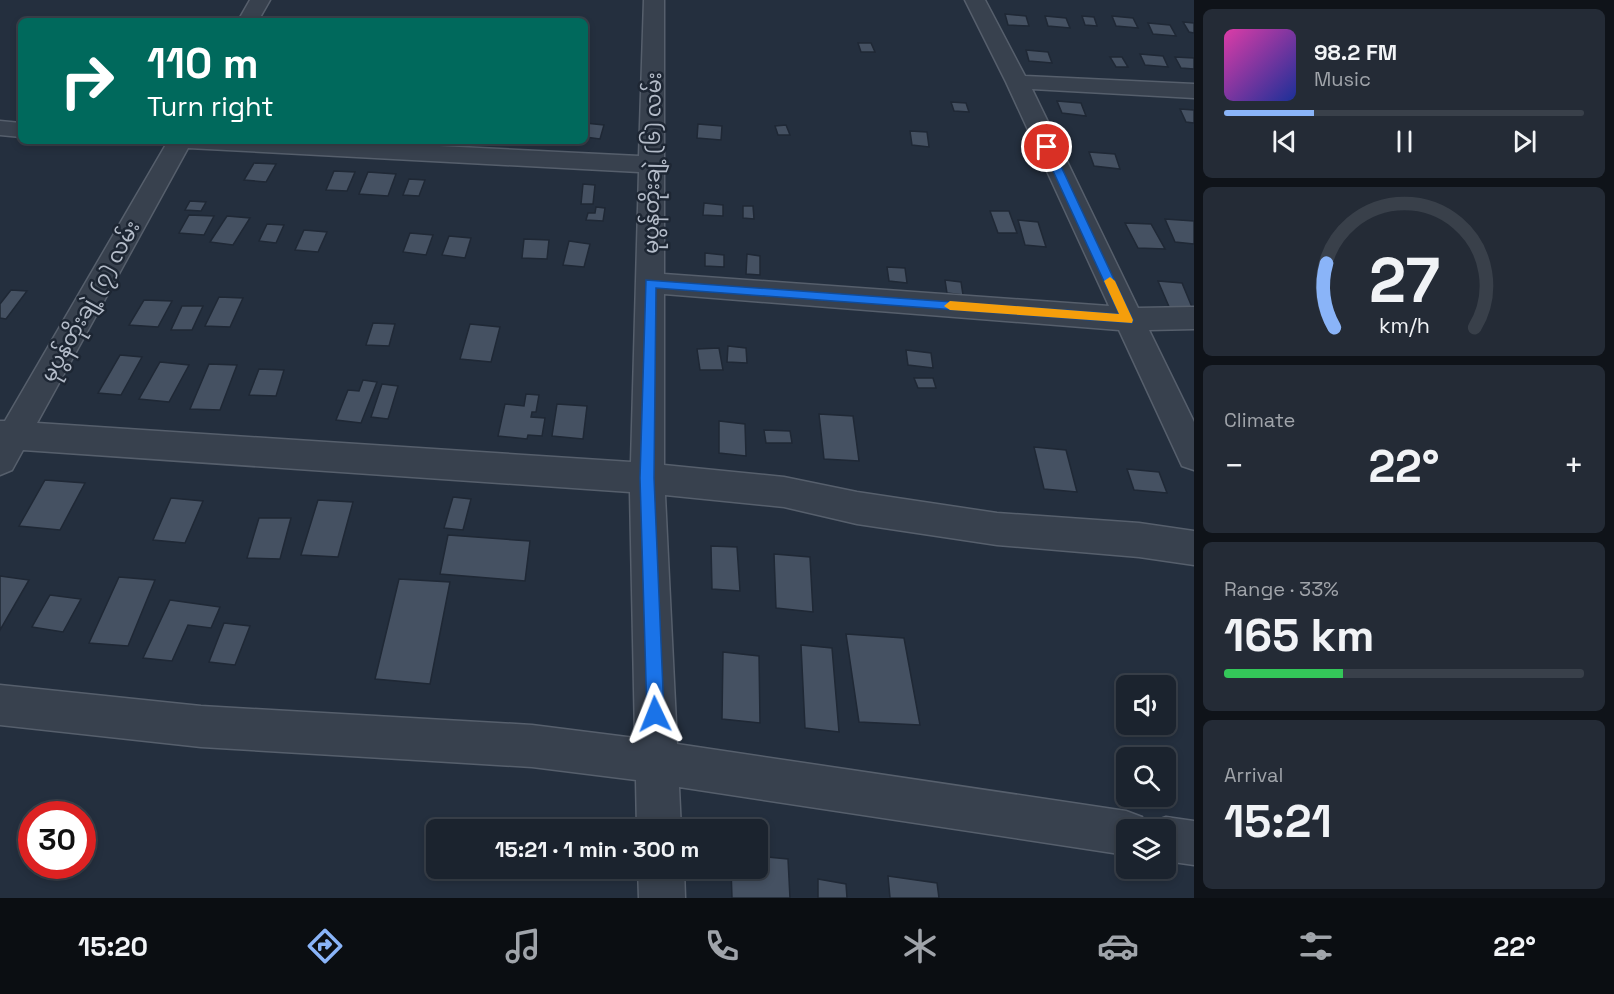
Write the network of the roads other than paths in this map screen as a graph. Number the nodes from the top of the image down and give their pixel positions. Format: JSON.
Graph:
{"nodes":[{"id":1,"x":260,"y":0,"type":"edge"},
{"id":2,"x":654,"y":0,"type":"edge"},
{"id":3,"x":975,"y":0,"type":"edge"},
{"id":4,"x":250,"y":18,"type":"edge"},
{"id":5,"x":1017,"y":82,"type":"junction"},
{"id":6,"x":1194,"y":91,"type":"edge"},
{"id":7,"x":0,"y":129,"type":"edge"},
{"id":8,"x":18,"y":130,"type":"edge"},
{"id":9,"x":178,"y":144,"type":"edge"},
{"id":10,"x":247,"y":144,"type":"edge"},
{"id":11,"x":651,"y":165,"type":"junction"},
{"id":12,"x":650,"y":283,"type":"junction"},
{"id":13,"x":1194,"y":318,"type":"edge"},
{"id":14,"x":1127,"y":320,"type":"junction"},
{"id":15,"x":5,"y":444,"type":"edge"},
{"id":16,"x":1194,"y":456,"type":"edge"},
{"id":17,"x":647,"y":478,"type":"junction"},
{"id":18,"x":1194,"y":548,"type":"edge"},
{"id":19,"x":0,"y":705,"type":"edge"},
{"id":20,"x":657,"y":761,"type":"junction"},
{"id":21,"x":659,"y":819,"type":"edge"},
{"id":22,"x":1116,"y":831,"type":"edge"},
{"id":23,"x":1176,"y":840,"type":"edge"},
{"id":24,"x":1194,"y":843,"type":"edge"},
{"id":25,"x":661,"y":879,"type":"edge"},
{"id":26,"x":662,"y":898,"type":"edge"}],
"edges":[{"from":1,"to":4,"type":"street"},
{"from":2,"to":11,"type":"street","name":"မုပွန်တိုးချဲ့ (၆) လမ်း"},
{"from":3,"to":5,"type":"street"},
{"from":5,"to":6,"type":"street"},
{"from":5,"to":14,"type":"street"},
{"from":7,"to":8,"type":"street"},
{"from":9,"to":15,"type":"street","name":"မုပွန်တိုးချဲ့ (၇) လမ်း"},
{"from":10,"to":11,"type":"street"},
{"from":11,"to":12,"type":"street","name":"မုပွန်တိုးချဲ့ (၆) လမ်း"},
{"from":12,"to":14,"type":"street"},
{"from":12,"to":17,"type":"street","name":"မုပွန်တိုးချဲ့ (၆) လမ်း"},
{"from":13,"to":14,"type":"street"},
{"from":14,"to":16,"type":"street"},
{"from":15,"to":17,"type":"street"},
{"from":17,"to":18,"type":"street"},
{"from":17,"to":20,"type":"street","name":"မုပွန်တိုးချဲ့ (၆) လမ်း"},
{"from":19,"to":20,"type":"street"},
{"from":20,"to":21,"type":"street","name":"မုပွန်တိုးချဲ့ (၆) လမ်း"},
{"from":20,"to":22,"type":"street"},
{"from":23,"to":24,"type":"street"},
{"from":25,"to":26,"type":"street"}]}
